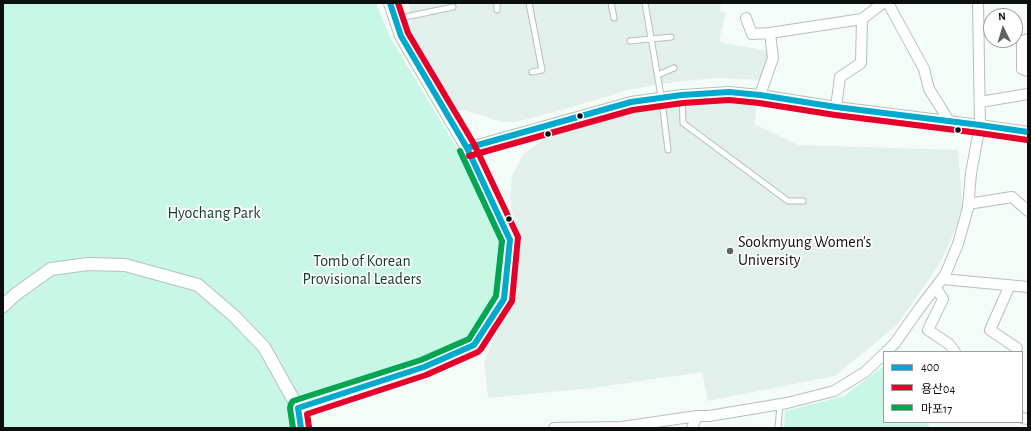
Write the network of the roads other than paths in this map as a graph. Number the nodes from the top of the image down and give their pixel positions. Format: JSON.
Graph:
{"nodes":[{"id":1,"x":390,"y":3,"type":"edge"},
{"id":2,"x":497,"y":3,"type":"edge"},
{"id":3,"x":529,"y":3,"type":"edge"},
{"id":4,"x":611,"y":3,"type":"edge"},
{"id":5,"x":646,"y":3,"type":"edge"},
{"id":6,"x":882,"y":3,"type":"edge"},
{"id":7,"x":888,"y":3,"type":"edge"},
{"id":8,"x":978,"y":3,"type":"edge"},
{"id":9,"x":453,"y":7,"type":"dead end"},
{"id":10,"x":497,"y":10,"type":"dead end"},
{"id":11,"x":614,"y":18,"type":"dead end"},
{"id":12,"x":746,"y":18,"type":"dead end"},
{"id":13,"x":396,"y":19,"type":"junction"},
{"id":14,"x":862,"y":19,"type":"junction"},
{"id":15,"x":770,"y":33,"type":"junction"},
{"id":16,"x":671,"y":37,"type":"dead end"},
{"id":17,"x":651,"y":38,"type":"junction"},
{"id":18,"x":1028,"y":39,"type":"edge"},
{"id":19,"x":630,"y":41,"type":"dead end"},
{"id":20,"x":674,"y":68,"type":"dead end"},
{"id":21,"x":1028,"y":71,"type":"edge"},
{"id":22,"x":532,"y":72,"type":"dead end"},
{"id":23,"x":658,"y":75,"type":"junction"},
{"id":24,"x":1028,"y":94,"type":"edge"},
{"id":25,"x":682,"y":95,"type":"junction"},
{"id":26,"x":760,"y":95,"type":"junction"},
{"id":27,"x":980,"y":102,"type":"junction"},
{"id":28,"x":836,"y":107,"type":"junction"},
{"id":29,"x":949,"y":121,"type":"junction"},
{"id":30,"x":980,"y":124,"type":"junction"},
{"id":31,"x":1028,"y":132,"type":"edge"},
{"id":32,"x":467,"y":148,"type":"junction"},
{"id":33,"x":668,"y":150,"type":"dead end"},
{"id":34,"x":803,"y":201,"type":"dead end"},
{"id":35,"x":968,"y":204,"type":"junction"},
{"id":36,"x":1028,"y":211,"type":"edge"},
{"id":37,"x":942,"y":279,"type":"junction"},
{"id":38,"x":1010,"y":285,"type":"junction"},
{"id":39,"x":1028,"y":287,"type":"edge"},
{"id":40,"x":936,"y":288,"type":"junction"},
{"id":41,"x":3,"y":306,"type":"edge"},
{"id":42,"x":1017,"y":348,"type":"dead end"},
{"id":43,"x":887,"y":351,"type":"edge"},
{"id":44,"x":954,"y":351,"type":"edge"},
{"id":45,"x":883,"y":355,"type":"edge"},
{"id":46,"x":780,"y":405,"type":"junction"},
{"id":47,"x":298,"y":408,"type":"junction"},
{"id":48,"x":697,"y":416,"type":"junction"},
{"id":49,"x":668,"y":424,"type":"edge"},
{"id":50,"x":301,"y":428,"type":"edge"},
{"id":51,"x":554,"y":428,"type":"edge"},
{"id":52,"x":692,"y":428,"type":"edge"},
{"id":53,"x":778,"y":428,"type":"edge"}],
"edges":[{"from":1,"to":13,"type":"street"},
{"from":2,"to":10,"type":"lane"},
{"from":3,"to":22,"type":"lane"},
{"from":4,"to":11,"type":"lane"},
{"from":5,"to":17,"type":"lane"},
{"from":6,"to":14,"type":"street"},
{"from":7,"to":29,"type":"street"},
{"from":8,"to":27,"type":"street"},
{"from":9,"to":13,"type":"lane"},
{"from":12,"to":15,"type":"street"},
{"from":13,"to":32,"type":"street"},
{"from":14,"to":15,"type":"street"},
{"from":14,"to":28,"type":"street"},
{"from":15,"to":26,"type":"street"},
{"from":16,"to":17,"type":"lane"},
{"from":17,"to":19,"type":"lane"},
{"from":17,"to":23,"type":"lane"},
{"from":18,"to":21,"type":"street"},
{"from":20,"to":23,"type":"lane"},
{"from":23,"to":33,"type":"lane"},
{"from":24,"to":27,"type":"street"},
{"from":25,"to":26,"type":"street"},
{"from":25,"to":32,"type":"street"},
{"from":25,"to":34,"type":"lane"},
{"from":26,"to":28,"type":"street"},
{"from":27,"to":30,"type":"street"},
{"from":28,"to":29,"type":"street"},
{"from":29,"to":30,"type":"street"},
{"from":30,"to":31,"type":"street"},
{"from":30,"to":35,"type":"street"},
{"from":32,"to":47,"type":"street"},
{"from":35,"to":36,"type":"street"},
{"from":35,"to":37,"type":"street"},
{"from":37,"to":38,"type":"street"},
{"from":37,"to":40,"type":"street"},
{"from":38,"to":39,"type":"street"},
{"from":38,"to":42,"type":"street"},
{"from":40,"to":43,"type":"street"},
{"from":40,"to":44,"type":"street"},
{"from":41,"to":47,"type":"street"},
{"from":45,"to":46,"type":"street"},
{"from":46,"to":48,"type":"street"},
{"from":46,"to":53,"type":"lane"},
{"from":47,"to":50,"type":"street"},
{"from":48,"to":49,"type":"street"},
{"from":48,"to":52,"type":"street"},
{"from":49,"to":51,"type":"street"}]}
